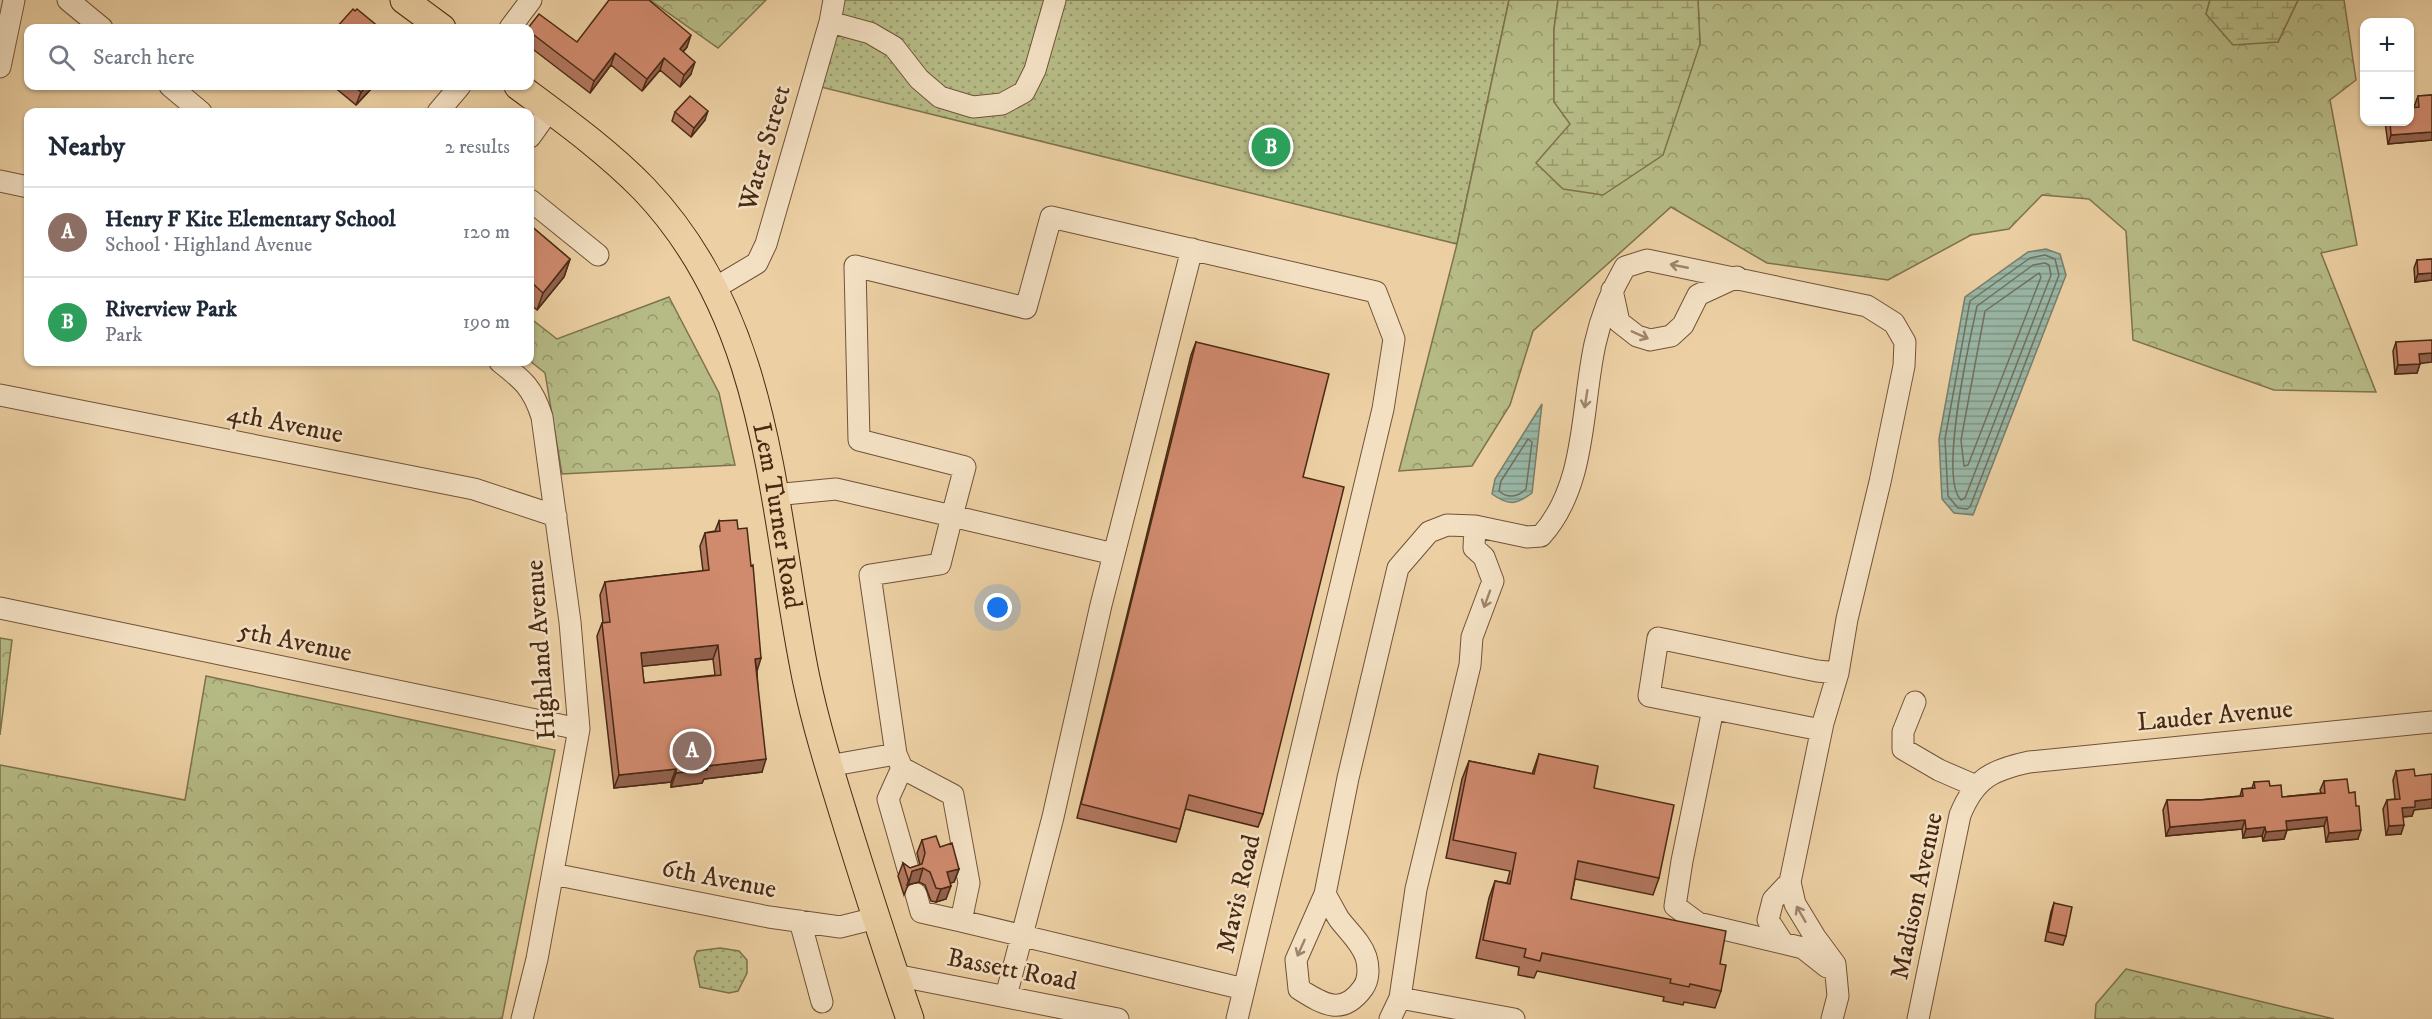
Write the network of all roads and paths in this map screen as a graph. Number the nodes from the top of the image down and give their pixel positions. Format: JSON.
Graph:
{"nodes":[{"id":1,"x":14,"y":0,"type":"edge"},
{"id":2,"x":68,"y":0,"type":"edge"},
{"id":3,"x":404,"y":0,"type":"edge"},
{"id":4,"x":531,"y":0,"type":"edge"},
{"id":5,"x":834,"y":0,"type":"edge"},
{"id":6,"x":1055,"y":0,"type":"edge"},
{"id":7,"x":830,"y":22,"type":"junction"},
{"id":8,"x":97,"y":24,"type":"edge"},
{"id":9,"x":437,"y":24,"type":"edge"},
{"id":10,"x":513,"y":24,"type":"edge"},
{"id":11,"x":0,"y":67,"type":"edge"},
{"id":12,"x":175,"y":90,"type":"edge"},
{"id":13,"x":457,"y":90,"type":"edge"},
{"id":14,"x":524,"y":90,"type":"edge"},
{"id":15,"x":196,"y":108,"type":"edge"},
{"id":16,"x":441,"y":108,"type":"edge"},
{"id":17,"x":550,"y":109,"type":"junction"},
{"id":18,"x":534,"y":131,"type":"edge"},
{"id":19,"x":0,"y":181,"type":"edge"},
{"id":20,"x":24,"y":186,"type":"edge"},
{"id":21,"x":534,"y":203,"type":"edge"},
{"id":22,"x":1192,"y":249,"type":"junction"},
{"id":23,"x":598,"y":255,"type":"dead end"},
{"id":24,"x":1737,"y":277,"type":"junction"},
{"id":25,"x":715,"y":288,"type":"junction"},
{"id":26,"x":1612,"y":289,"type":"junction"},
{"id":27,"x":505,"y":366,"type":"edge"},
{"id":28,"x":0,"y":395,"type":"edge"},
{"id":29,"x":774,"y":495,"type":"junction"},
{"id":30,"x":556,"y":516,"type":"junction"},
{"id":31,"x":952,"y":516,"type":"junction"},
{"id":32,"x":1475,"y":526,"type":"junction"},
{"id":33,"x":1114,"y":555,"type":"junction"},
{"id":34,"x":0,"y":608,"type":"edge"},
{"id":35,"x":1838,"y":673,"type":"junction"},
{"id":36,"x":1915,"y":702,"type":"dead end"},
{"id":37,"x":1713,"y":709,"type":"junction"},
{"id":38,"x":2432,"y":722,"type":"edge"},
{"id":39,"x":579,"y":729,"type":"junction"},
{"id":40,"x":1821,"y":730,"type":"junction"},
{"id":41,"x":899,"y":761,"type":"junction"},
{"id":42,"x":828,"y":766,"type":"junction"},
{"id":43,"x":2004,"y":768,"type":"joint"},
{"id":44,"x":1976,"y":786,"type":"junction"},
{"id":45,"x":908,"y":869,"type":"edge"},
{"id":46,"x":553,"y":874,"type":"junction"},
{"id":47,"x":1790,"y":882,"type":"junction"},
{"id":48,"x":916,"y":894,"type":"dead end"},
{"id":49,"x":1325,"y":894,"type":"junction"},
{"id":50,"x":876,"y":918,"type":"junction"},
{"id":51,"x":800,"y":921,"type":"junction"},
{"id":52,"x":961,"y":921,"type":"junction"},
{"id":53,"x":1022,"y":935,"type":"junction"},
{"id":54,"x":1783,"y":943,"type":"junction"},
{"id":55,"x":895,"y":975,"type":"junction"},
{"id":56,"x":1836,"y":980,"type":"junction"},
{"id":57,"x":1244,"y":989,"type":"junction"},
{"id":58,"x":1006,"y":996,"type":"junction"},
{"id":59,"x":1400,"y":998,"type":"junction"},
{"id":60,"x":822,"y":1002,"type":"dead end"},
{"id":61,"x":1094,"y":1016,"type":"edge"},
{"id":62,"x":522,"y":1019,"type":"edge"},
{"id":63,"x":910,"y":1019,"type":"edge"},
{"id":64,"x":1118,"y":1019,"type":"edge"},
{"id":65,"x":1237,"y":1019,"type":"edge"},
{"id":66,"x":1390,"y":1019,"type":"edge"},
{"id":67,"x":1403,"y":1019,"type":"edge"},
{"id":68,"x":1514,"y":1019,"type":"edge"},
{"id":69,"x":1832,"y":1019,"type":"edge"},
{"id":70,"x":1918,"y":1019,"type":"edge"}],
"edges":[{"from":1,"to":11,"type":"street"},
{"from":2,"to":8,"type":"street"},
{"from":3,"to":9,"type":"main road"},
{"from":4,"to":10,"type":"street"},
{"from":5,"to":7,"type":"street","name":"Water Street"},
{"from":6,"to":7,"type":"street"},
{"from":7,"to":25,"type":"street","name":"Water Street"},
{"from":12,"to":15,"type":"street"},
{"from":13,"to":16,"type":"street"},
{"from":14,"to":17,"type":"main road","name":"Lem Turner Road"},
{"from":17,"to":18,"type":"street"},
{"from":17,"to":25,"type":"main road","name":"Lem Turner Road"},
{"from":19,"to":20,"type":"street"},
{"from":21,"to":23,"type":"street"},
{"from":22,"to":31,"type":"street"},
{"from":22,"to":33,"type":"street"},
{"from":22,"to":57,"type":"street","name":"Mavis Road"},
{"from":24,"to":26,"type":"street","one_way":true},
{"from":26,"to":24,"type":"street","one_way":true},
{"from":24,"to":35,"type":"street"},
{"from":25,"to":29,"type":"main road","name":"Lem Turner Road"},
{"from":26,"to":32,"type":"street","one_way":true},
{"from":27,"to":30,"type":"street","name":"Highland Avenue"},
{"from":28,"to":30,"type":"street","name":"4th Avenue"},
{"from":29,"to":31,"type":"street"},
{"from":29,"to":42,"type":"main road","name":"Lem Turner Road"},
{"from":30,"to":39,"type":"street","name":"Highland Avenue"},
{"from":31,"to":33,"type":"street"},
{"from":31,"to":41,"type":"street"},
{"from":32,"to":49,"type":"street"},
{"from":32,"to":59,"type":"street","one_way":true},
{"from":33,"to":53,"type":"street"},
{"from":34,"to":39,"type":"street","name":"5th Avenue"},
{"from":35,"to":37,"type":"street"},
{"from":35,"to":40,"type":"street"},
{"from":36,"to":44,"type":"street"},
{"from":37,"to":40,"type":"street"},
{"from":37,"to":54,"type":"street"},
{"from":38,"to":43,"type":"street","name":"Lauder Avenue"},
{"from":39,"to":46,"type":"street","name":"Highland Avenue"},
{"from":40,"to":47,"type":"street"},
{"from":41,"to":42,"type":"street"},
{"from":41,"to":45,"type":"street"},
{"from":41,"to":52,"type":"street"},
{"from":42,"to":50,"type":"main road","name":"Lem Turner Road"},
{"from":43,"to":44,"type":"street","name":"Madison Avenue"},
{"from":44,"to":70,"type":"street","name":"Madison Avenue"},
{"from":46,"to":51,"type":"street","name":"6th Avenue"},
{"from":46,"to":62,"type":"street","name":"Highland Avenue"},
{"from":47,"to":54,"type":"street"},
{"from":56,"to":47,"type":"street","one_way":true},
{"from":48,"to":52,"type":"street"},
{"from":49,"to":49,"type":"street","one_way":true},
{"from":50,"to":51,"type":"street","name":"6th Avenue"},
{"from":50,"to":55,"type":"main road","name":"Lem Turner Road"},
{"from":51,"to":60,"type":"street"},
{"from":52,"to":53,"type":"street"},
{"from":53,"to":57,"type":"street"},
{"from":53,"to":58,"type":"street"},
{"from":54,"to":56,"type":"street"},
{"from":55,"to":58,"type":"street","name":"Bassett Road"},
{"from":55,"to":63,"type":"main road","name":"Lem Turner Road"},
{"from":56,"to":69,"type":"street"},
{"from":57,"to":65,"type":"street","name":"Mavis Road"},
{"from":58,"to":61,"type":"street","name":"Bassett Road"},
{"from":59,"to":66,"type":"street"},
{"from":59,"to":67,"type":"street"},
{"from":59,"to":68,"type":"street"},
{"from":61,"to":64,"type":"street","name":"Bassett Road"}]}
